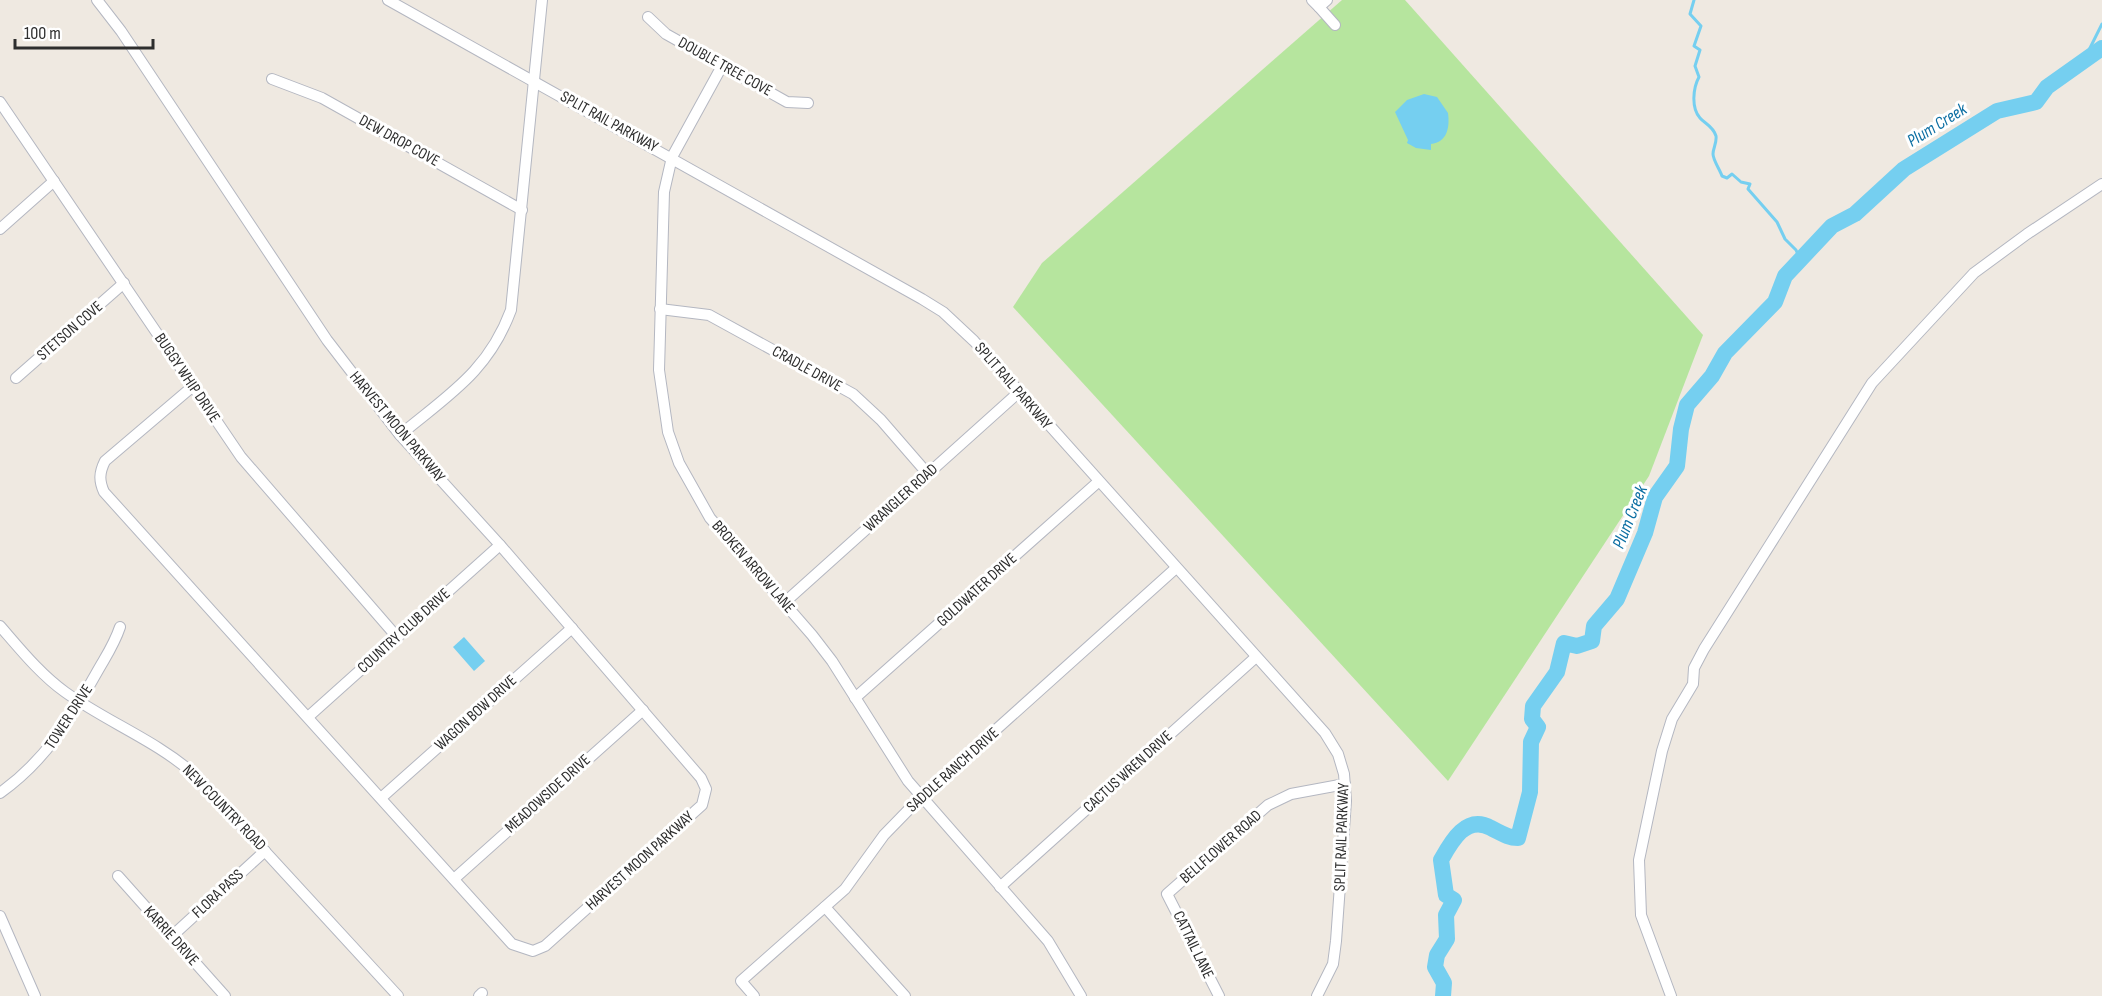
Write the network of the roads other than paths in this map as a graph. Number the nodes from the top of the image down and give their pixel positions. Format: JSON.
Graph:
{"nodes":[{"id":1,"x":97,"y":0,"type":"edge"},
{"id":2,"x":388,"y":0,"type":"edge"},
{"id":3,"x":542,"y":0,"type":"edge"},
{"id":4,"x":1320,"y":2,"type":"edge"},
{"id":5,"x":648,"y":17,"type":"dead end"},
{"id":6,"x":1335,"y":25,"type":"dead end"},
{"id":7,"x":722,"y":66,"type":"junction"},
{"id":8,"x":272,"y":79,"type":"dead end"},
{"id":9,"x":535,"y":82,"type":"junction"},
{"id":10,"x":0,"y":102,"type":"edge"},
{"id":11,"x":808,"y":102,"type":"dead end"},
{"id":12,"x":672,"y":157,"type":"junction"},
{"id":13,"x":54,"y":181,"type":"junction"},
{"id":14,"x":2102,"y":184,"type":"edge"},
{"id":15,"x":522,"y":210,"type":"junction"},
{"id":16,"x":0,"y":229,"type":"edge"},
{"id":17,"x":124,"y":283,"type":"junction"},
{"id":18,"x":660,"y":309,"type":"junction"},
{"id":19,"x":16,"y":378,"type":"dead end"},
{"id":20,"x":192,"y":387,"type":"junction"},
{"id":21,"x":1018,"y":393,"type":"junction"},
{"id":22,"x":400,"y":435,"type":"junction"},
{"id":23,"x":927,"y":473,"type":"junction"},
{"id":24,"x":1098,"y":482,"type":"junction"},
{"id":25,"x":500,"y":545,"type":"junction"},
{"id":26,"x":1176,"y":568,"type":"junction"},
{"id":27,"x":784,"y":603,"type":"junction"},
{"id":28,"x":0,"y":626,"type":"edge"},
{"id":29,"x":120,"y":627,"type":"dead end"},
{"id":30,"x":572,"y":628,"type":"junction"},
{"id":31,"x":397,"y":637,"type":"junction"},
{"id":32,"x":1256,"y":657,"type":"junction"},
{"id":33,"x":855,"y":698,"type":"junction"},
{"id":34,"x":81,"y":702,"type":"junction"},
{"id":35,"x":643,"y":710,"type":"junction"},
{"id":36,"x":308,"y":717,"type":"junction"},
{"id":37,"x":1345,"y":784,"type":"junction"},
{"id":38,"x":0,"y":793,"type":"edge"},
{"id":39,"x":921,"y":797,"type":"junction"},
{"id":40,"x":381,"y":798,"type":"junction"},
{"id":41,"x":265,"y":851,"type":"junction"},
{"id":42,"x":118,"y":876,"type":"dead end"},
{"id":43,"x":453,"y":879,"type":"junction"},
{"id":44,"x":1000,"y":887,"type":"junction"},
{"id":45,"x":1167,"y":894,"type":"joint"},
{"id":46,"x":825,"y":907,"type":"junction"},
{"id":47,"x":0,"y":916,"type":"edge"},
{"id":48,"x":171,"y":937,"type":"junction"},
{"id":49,"x":35,"y":996,"type":"edge"},
{"id":50,"x":225,"y":996,"type":"edge"},
{"id":51,"x":398,"y":996,"type":"edge"},
{"id":52,"x":754,"y":996,"type":"edge"},
{"id":53,"x":904,"y":996,"type":"edge"},
{"id":54,"x":1081,"y":996,"type":"edge"},
{"id":55,"x":1219,"y":996,"type":"edge"},
{"id":56,"x":1317,"y":996,"type":"edge"},
{"id":57,"x":1671,"y":996,"type":"edge"}],
"edges":[{"from":1,"to":22,"type":"street","name":"HARVEST MOON PARKWAY"},
{"from":2,"to":9,"type":"street","name":"SPLIT RAIL PARKWAY"},
{"from":3,"to":9,"type":"street"},
{"from":4,"to":6,"type":"street"},
{"from":5,"to":7,"type":"street","name":"DOUBLE TREE COVE"},
{"from":7,"to":11,"type":"street","name":"DOUBLE TREE COVE"},
{"from":7,"to":12,"type":"street","name":"BROKEN ARROW LANE"},
{"from":8,"to":15,"type":"street","name":"DEW DROP COVE"},
{"from":9,"to":12,"type":"street","name":"SPLIT RAIL PARKWAY"},
{"from":9,"to":15,"type":"street"},
{"from":10,"to":13,"type":"street","name":"BUGGY WHIP DRIVE"},
{"from":12,"to":18,"type":"street","name":"BROKEN ARROW LANE"},
{"from":12,"to":21,"type":"street","name":"SPLIT RAIL PARKWAY"},
{"from":13,"to":16,"type":"street"},
{"from":13,"to":17,"type":"street","name":"BUGGY WHIP DRIVE"},
{"from":14,"to":57,"type":"street"},
{"from":15,"to":22,"type":"street"},
{"from":17,"to":19,"type":"street","name":"STETSON COVE"},
{"from":17,"to":20,"type":"street","name":"BUGGY WHIP DRIVE"},
{"from":18,"to":23,"type":"street","name":"CRADLE DRIVE"},
{"from":18,"to":27,"type":"street","name":"BROKEN ARROW LANE"},
{"from":20,"to":31,"type":"street","name":"BUGGY WHIP DRIVE"},
{"from":20,"to":36,"type":"street","name":"HARVEST MOON PARKWAY"},
{"from":21,"to":23,"type":"street","name":"WRANGLER ROAD"},
{"from":21,"to":24,"type":"street","name":"SPLIT RAIL PARKWAY"},
{"from":22,"to":25,"type":"street","name":"HARVEST MOON PARKWAY"},
{"from":23,"to":27,"type":"street","name":"WRANGLER ROAD"},
{"from":24,"to":26,"type":"street","name":"SPLIT RAIL PARKWAY"},
{"from":24,"to":33,"type":"street","name":"GOLDWATER DRIVE"},
{"from":25,"to":30,"type":"street","name":"HARVEST MOON PARKWAY"},
{"from":25,"to":31,"type":"street","name":"COUNTRY CLUB DRIVE"},
{"from":26,"to":32,"type":"street","name":"SPLIT RAIL PARKWAY"},
{"from":26,"to":39,"type":"street","name":"SADDLE RANCH DRIVE"},
{"from":27,"to":33,"type":"street","name":"BROKEN ARROW LANE"},
{"from":28,"to":34,"type":"street","name":"NEW COUNTRY ROAD"},
{"from":29,"to":34,"type":"street","name":"TOWER DRIVE"},
{"from":30,"to":35,"type":"street","name":"HARVEST MOON PARKWAY"},
{"from":30,"to":40,"type":"street","name":"WAGON BOW DRIVE"},
{"from":31,"to":36,"type":"street","name":"COUNTRY CLUB DRIVE"},
{"from":32,"to":37,"type":"street","name":"SPLIT RAIL PARKWAY"},
{"from":32,"to":44,"type":"street","name":"CACTUS WREN DRIVE"},
{"from":33,"to":39,"type":"street","name":"BROKEN ARROW LANE"},
{"from":34,"to":38,"type":"street","name":"TOWER DRIVE"},
{"from":34,"to":41,"type":"street","name":"NEW COUNTRY ROAD"},
{"from":35,"to":43,"type":"street","name":"MEADOWSIDE DRIVE"},
{"from":35,"to":43,"type":"street","name":"HARVEST MOON PARKWAY"},
{"from":36,"to":40,"type":"street","name":"HARVEST MOON PARKWAY"},
{"from":37,"to":45,"type":"street","name":"BELLFLOWER ROAD"},
{"from":37,"to":56,"type":"street","name":"SPLIT RAIL PARKWAY"},
{"from":39,"to":44,"type":"street","name":"BROKEN ARROW LANE"},
{"from":39,"to":46,"type":"street","name":"SADDLE RANCH DRIVE"},
{"from":40,"to":43,"type":"street","name":"HARVEST MOON PARKWAY"},
{"from":41,"to":48,"type":"street","name":"FLORA PASS"},
{"from":41,"to":51,"type":"street","name":"NEW COUNTRY ROAD"},
{"from":42,"to":48,"type":"street","name":"KARRIE DRIVE"},
{"from":44,"to":54,"type":"street","name":"BROKEN ARROW LANE"},
{"from":45,"to":55,"type":"street","name":"CATTAIL LANE"},
{"from":46,"to":52,"type":"street","name":"SADDLE RANCH DRIVE"},
{"from":46,"to":53,"type":"street"},
{"from":47,"to":49,"type":"street"},
{"from":48,"to":50,"type":"street","name":"KARRIE DRIVE"}]}
